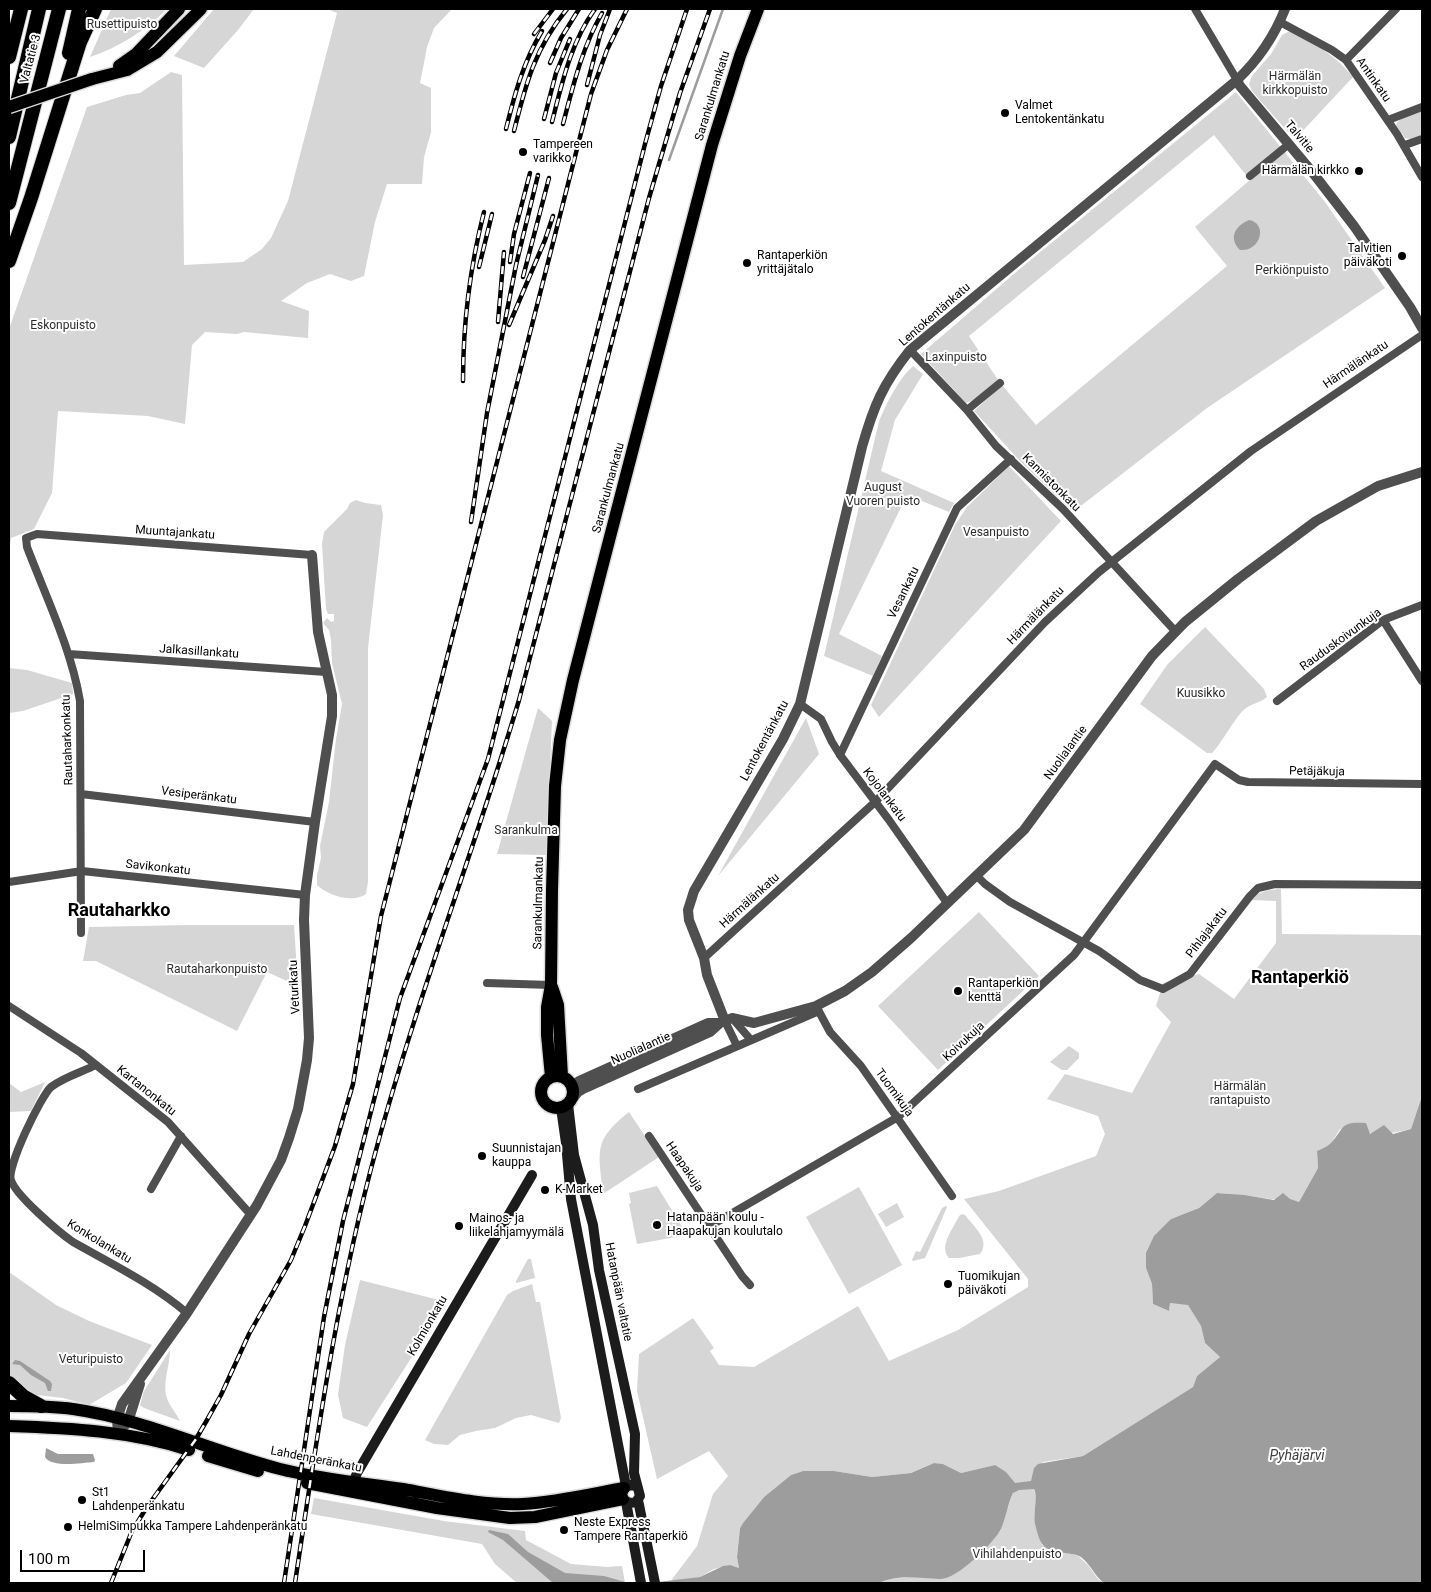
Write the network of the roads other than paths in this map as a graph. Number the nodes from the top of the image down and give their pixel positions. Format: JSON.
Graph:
{"nodes":[{"id":1,"x":14,"y":9,"type":"edge"},
{"id":2,"x":21,"y":9,"type":"edge"},
{"id":3,"x":39,"y":9,"type":"edge"},
{"id":4,"x":59,"y":9,"type":"edge"},
{"id":5,"x":79,"y":9,"type":"edge"},
{"id":6,"x":95,"y":9,"type":"edge"},
{"id":7,"x":180,"y":9,"type":"edge"},
{"id":8,"x":201,"y":9,"type":"edge"},
{"id":9,"x":758,"y":9,"type":"edge"},
{"id":10,"x":1195,"y":9,"type":"edge"},
{"id":11,"x":1285,"y":9,"type":"edge"},
{"id":12,"x":1396,"y":9,"type":"edge"},
{"id":13,"x":1280,"y":22,"type":"junction"},
{"id":14,"x":9,"y":40,"type":"edge"},
{"id":15,"x":9,"y":57,"type":"edge"},
{"id":16,"x":1346,"y":60,"type":"junction"},
{"id":17,"x":92,"y":79,"type":"junction"},
{"id":18,"x":1237,"y":80,"type":"junction"},
{"id":19,"x":9,"y":107,"type":"edge"},
{"id":20,"x":1422,"y":107,"type":"edge"},
{"id":21,"x":1388,"y":120,"type":"junction"},
{"id":22,"x":51,"y":132,"type":"junction"},
{"id":23,"x":9,"y":136,"type":"edge"},
{"id":24,"x":1422,"y":139,"type":"edge"},
{"id":25,"x":1289,"y":144,"type":"junction"},
{"id":26,"x":1405,"y":145,"type":"junction"},
{"id":27,"x":1250,"y":176,"type":"dead end"},
{"id":28,"x":1422,"y":178,"type":"edge"},
{"id":29,"x":9,"y":203,"type":"edge"},
{"id":30,"x":9,"y":261,"type":"edge"},
{"id":31,"x":1422,"y":328,"type":"edge"},
{"id":32,"x":1422,"y":335,"type":"edge"},
{"id":33,"x":910,"y":350,"type":"junction"},
{"id":34,"x":1000,"y":383,"type":"dead end"},
{"id":35,"x":967,"y":410,"type":"junction"},
{"id":36,"x":1011,"y":459,"type":"junction"},
{"id":37,"x":1422,"y":472,"type":"edge"},
{"id":38,"x":37,"y":534,"type":"joint"},
{"id":39,"x":312,"y":555,"type":"joint"},
{"id":40,"x":1111,"y":562,"type":"junction"},
{"id":41,"x":1422,"y":605,"type":"edge"},
{"id":42,"x":1383,"y":620,"type":"junction"},
{"id":43,"x":1176,"y":632,"type":"junction"},
{"id":44,"x":69,"y":654,"type":"junction"},
{"id":45,"x":326,"y":672,"type":"junction"},
{"id":46,"x":1422,"y":681,"type":"edge"},
{"id":47,"x":1277,"y":701,"type":"dead end"},
{"id":48,"x":800,"y":704,"type":"junction"},
{"id":49,"x":840,"y":755,"type":"junction"},
{"id":50,"x":1216,"y":764,"type":"joint"},
{"id":51,"x":1422,"y":784,"type":"edge"},
{"id":52,"x":81,"y":794,"type":"junction"},
{"id":53,"x":875,"y":802,"type":"junction"},
{"id":54,"x":315,"y":822,"type":"junction"},
{"id":55,"x":82,"y":871,"type":"junction"},
{"id":56,"x":977,"y":876,"type":"junction"},
{"id":57,"x":9,"y":882,"type":"edge"},
{"id":58,"x":1422,"y":885,"type":"edge"},
{"id":59,"x":305,"y":896,"type":"junction"},
{"id":60,"x":948,"y":904,"type":"junction"},
{"id":61,"x":82,"y":933,"type":"dead end"},
{"id":62,"x":1084,"y":942,"type":"junction"},
{"id":63,"x":704,"y":958,"type":"junction"},
{"id":64,"x":487,"y":983,"type":"dead end"},
{"id":65,"x":551,"y":984,"type":"junction"},
{"id":66,"x":9,"y":1006,"type":"edge"},
{"id":67,"x":817,"y":1008,"type":"junction"},
{"id":68,"x":726,"y":1020,"type":"junction"},
{"id":69,"x":751,"y":1040,"type":"junction"},
{"id":70,"x":737,"y":1046,"type":"junction"},
{"id":71,"x":96,"y":1065,"type":"junction"},
{"id":72,"x":556,"y":1077,"type":"junction"},
{"id":73,"x":638,"y":1089,"type":"dead end"},
{"id":74,"x":569,"y":1099,"type":"junction"},
{"id":75,"x":898,"y":1117,"type":"junction"},
{"id":76,"x":181,"y":1136,"type":"junction"},
{"id":77,"x":649,"y":1136,"type":"dead end"},
{"id":78,"x":532,"y":1175,"type":"dead end"},
{"id":79,"x":151,"y":1189,"type":"dead end"},
{"id":80,"x":952,"y":1196,"type":"dead end"},
{"id":81,"x":251,"y":1215,"type":"junction"},
{"id":82,"x":710,"y":1226,"type":"junction"},
{"id":83,"x":750,"y":1285,"type":"dead end"},
{"id":84,"x":187,"y":1313,"type":"junction"},
{"id":85,"x":9,"y":1383,"type":"edge"},
{"id":86,"x":9,"y":1406,"type":"edge"},
{"id":87,"x":41,"y":1406,"type":"junction"},
{"id":88,"x":122,"y":1420,"type":"junction"},
{"id":89,"x":9,"y":1426,"type":"edge"},
{"id":90,"x":118,"y":1434,"type":"junction"},
{"id":91,"x":352,"y":1487,"type":"junction"},
{"id":92,"x":627,"y":1490,"type":"junction"},
{"id":93,"x":654,"y":1580,"type":"edge"},
{"id":94,"x":641,"y":1581,"type":"edge"}],
"edges":[{"from":1,"to":14,"type":"highway"},
{"from":2,"to":15,"type":"highway"},
{"from":3,"to":23,"type":"highway","name":"Valtatie 3"},
{"from":4,"to":29,"type":"highway","name":"Valtatie 3"},
{"from":5,"to":22,"type":"highway"},
{"from":6,"to":22,"type":"highway"},
{"from":7,"to":17,"type":"main road"},
{"from":8,"to":17,"type":"main road"},
{"from":9,"to":65,"type":"main road","name":"Sarankulmankatu"},
{"from":10,"to":18,"type":"street","name":"Talvitie"},
{"from":11,"to":13,"type":"street","name":"Lentokentänkatu"},
{"from":12,"to":16,"type":"street"},
{"from":13,"to":16,"type":"street","name":"Antinkatu"},
{"from":13,"to":18,"type":"street","name":"Lentokentänkatu"},
{"from":16,"to":21,"type":"street","name":"Antinkatu"},
{"from":17,"to":19,"type":"main road","bridge":true},
{"from":18,"to":25,"type":"street","name":"Talvitie"},
{"from":18,"to":33,"type":"street","name":"Lentokentänkatu"},
{"from":20,"to":21,"type":"street"},
{"from":21,"to":26,"type":"street","name":"Antinkatu"},
{"from":22,"to":30,"type":"highway"},
{"from":24,"to":26,"type":"street"},
{"from":25,"to":27,"type":"street"},
{"from":25,"to":31,"type":"street","name":"Talvitie"},
{"from":26,"to":28,"type":"street","name":"Antinkatu"},
{"from":32,"to":40,"type":"street","name":"Härmälänkatu"},
{"from":33,"to":35,"type":"street","name":"Kannistonkatu"},
{"from":33,"to":48,"type":"street","name":"Lentokentänkatu"},
{"from":34,"to":35,"type":"street"},
{"from":35,"to":36,"type":"street","name":"Kannistonkatu"},
{"from":36,"to":40,"type":"street","name":"Kannistonkatu"},
{"from":36,"to":49,"type":"street","name":"Vesankatu"},
{"from":37,"to":43,"type":"street","name":"Nuolialantie"},
{"from":38,"to":39,"type":"street","name":"Muuntajankatu"},
{"from":38,"to":44,"type":"street","name":"Rautaharkonkatu"},
{"from":39,"to":45,"type":"street","name":"Veturikatu"},
{"from":40,"to":43,"type":"street","name":"Kannistonkatu"},
{"from":40,"to":53,"type":"street","name":"Härmälänkatu"},
{"from":41,"to":42,"type":"street","name":"Rauduskoivunkuja"},
{"from":42,"to":46,"type":"street"},
{"from":42,"to":47,"type":"street","name":"Rauduskoivunkuja"},
{"from":43,"to":56,"type":"street","name":"Nuolialantie"},
{"from":44,"to":45,"type":"street","name":"Jalkasillankatu"},
{"from":44,"to":52,"type":"street","name":"Rautaharkonkatu"},
{"from":45,"to":54,"type":"street","name":"Veturikatu"},
{"from":48,"to":49,"type":"street","name":"Kojolankatu"},
{"from":48,"to":63,"type":"street","name":"Lentokentänkatu"},
{"from":49,"to":53,"type":"street","name":"Kojolankatu"},
{"from":50,"to":51,"type":"street","name":"Petäjäkuja"},
{"from":50,"to":62,"type":"street","name":"Koivukuja"},
{"from":52,"to":54,"type":"street","name":"Vesiperänkatu"},
{"from":52,"to":55,"type":"street","name":"Rautaharkonkatu"},
{"from":53,"to":60,"type":"street","name":"Kojolankatu"},
{"from":53,"to":63,"type":"street","name":"Härmälänkatu"},
{"from":54,"to":59,"type":"street","name":"Veturikatu"},
{"from":55,"to":57,"type":"street","name":"Savikonkatu"},
{"from":55,"to":59,"type":"street","name":"Savikonkatu"},
{"from":55,"to":61,"type":"street","name":"Rautaharkonkatu"},
{"from":56,"to":60,"type":"street","name":"Nuolialantie"},
{"from":56,"to":62,"type":"street","name":"Pihlajakatu"},
{"from":58,"to":62,"type":"street","name":"Pihlajakatu"},
{"from":59,"to":81,"type":"street","name":"Veturikatu"},
{"from":60,"to":67,"type":"street","name":"Nuolialantie"},
{"from":62,"to":75,"type":"street","name":"Koivukuja"},
{"from":63,"to":68,"type":"street","name":"Lentokentänkatu"},
{"from":64,"to":65,"type":"street"},
{"from":65,"to":72,"type":"main road","name":"Sarankulmankatu"},
{"from":66,"to":71,"type":"street","name":"Kartanonkatu"},
{"from":67,"to":68,"type":"street","name":"Nuolialantie"},
{"from":67,"to":69,"type":"street"},
{"from":67,"to":75,"type":"street","name":"Tuomikuja"},
{"from":68,"to":69,"type":"street"},
{"from":68,"to":70,"type":"street"},
{"from":68,"to":74,"type":"street","name":"Nuolialantie"},
{"from":69,"to":70,"type":"street"},
{"from":70,"to":73,"type":"street"},
{"from":71,"to":76,"type":"street","name":"Kartanonkatu"},
{"from":71,"to":84,"type":"street","name":"Konkolankatu"},
{"from":72,"to":74,"type":"main road"},
{"from":72,"to":74,"type":"main road"},
{"from":74,"to":92,"type":"main road","name":"Hatanpään valtatie"},
{"from":74,"to":92,"type":"main road","name":"Hatanpään valtatie"},
{"from":75,"to":80,"type":"street","name":"Tuomikuja"},
{"from":75,"to":82,"type":"street","name":"Koivukuja"},
{"from":76,"to":79,"type":"street"},
{"from":76,"to":81,"type":"street","name":"Kartanonkatu"},
{"from":77,"to":82,"type":"street","name":"Haapakuja"},
{"from":78,"to":91,"type":"main road","name":"Kolmionkatu"},
{"from":81,"to":84,"type":"street","name":"Veturikatu"},
{"from":82,"to":83,"type":"street","name":"Haapakuja"},
{"from":84,"to":88,"type":"street","name":"Veturikatu"},
{"from":85,"to":87,"type":"highway"},
{"from":86,"to":87,"type":"main road","name":"Lahdenperänkatu"},
{"from":87,"to":88,"type":"main road","name":"Lahdenperänkatu"},
{"from":88,"to":90,"type":"street","name":"Veturikatu"},
{"from":88,"to":91,"type":"main road","name":"Lahdenperänkatu"},
{"from":89,"to":90,"type":"main road","name":"Lahdenperänkatu"},
{"from":90,"to":91,"type":"main road","name":"Lahdenperänkatu"},
{"from":91,"to":92,"type":"main road","name":"Lahdenperänkatu"},
{"from":91,"to":92,"type":"main road","name":"Lahdenperänkatu"},
{"from":92,"to":93,"type":"main road"},
{"from":92,"to":94,"type":"main road","name":"Hatanpään valtatie"}]}
